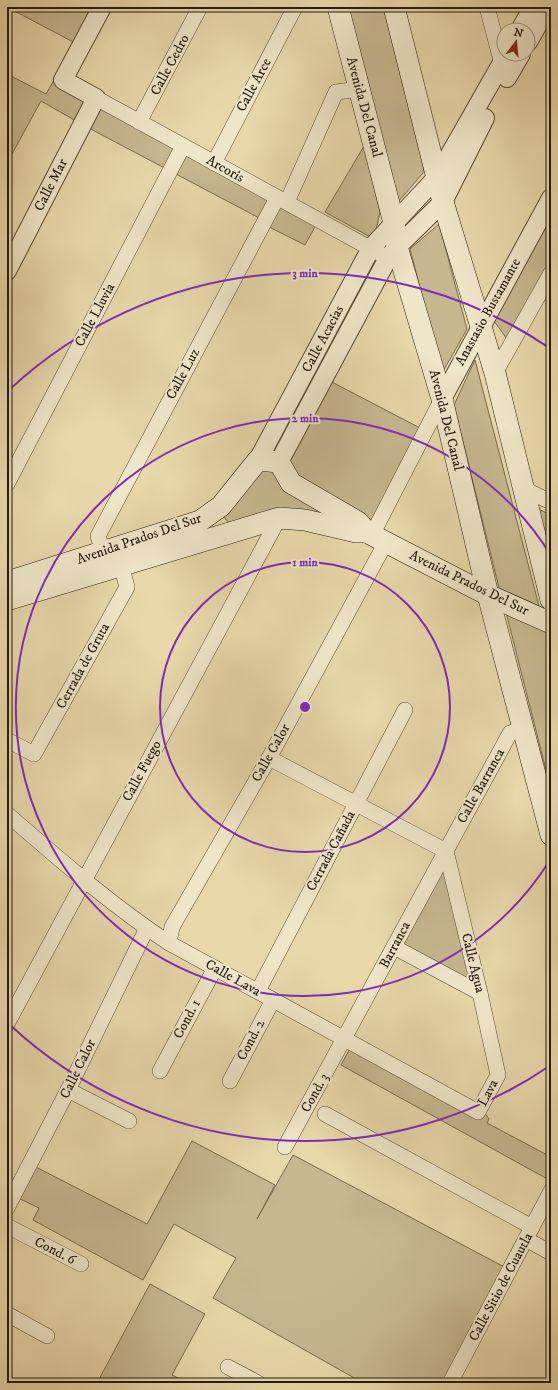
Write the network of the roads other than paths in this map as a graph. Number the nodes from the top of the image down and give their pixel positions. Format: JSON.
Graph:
{"nodes":[{"id":1,"x":102,"y":7,"type":"edge"},
{"id":2,"x":200,"y":7,"type":"edge"},
{"id":3,"x":295,"y":7,"type":"edge"},
{"id":4,"x":338,"y":7,"type":"edge"},
{"id":5,"x":394,"y":7,"type":"edge"},
{"id":6,"x":487,"y":7,"type":"edge"},
{"id":7,"x":532,"y":7,"type":"edge"},
{"id":8,"x":548,"y":7,"type":"edge"},
{"id":9,"x":524,"y":22,"type":"edge"},
{"id":10,"x":536,"y":28,"type":"edge"},
{"id":11,"x":496,"y":33,"type":"edge"},
{"id":12,"x":503,"y":62,"type":"edge"},
{"id":13,"x":516,"y":62,"type":"edge"},
{"id":14,"x":360,"y":89,"type":"junction"},
{"id":15,"x":96,"y":98,"type":"junction"},
{"id":16,"x":139,"y":122,"type":"junction"},
{"id":17,"x":183,"y":146,"type":"junction"},
{"id":18,"x":214,"y":163,"type":"junction"},
{"id":19,"x":437,"y":177,"type":"junction"},
{"id":20,"x":551,"y":198,"type":"edge"},
{"id":21,"x":282,"y":200,"type":"junction"},
{"id":22,"x":443,"y":202,"type":"junction"},
{"id":23,"x":394,"y":223,"type":"junction"},
{"id":24,"x":371,"y":248,"type":"junction"},
{"id":25,"x":393,"y":252,"type":"junction"},
{"id":26,"x":7,"y":271,"type":"edge"},
{"id":27,"x":551,"y":273,"type":"edge"},
{"id":28,"x":482,"y":327,"type":"junction"},
{"id":29,"x":495,"y":373,"type":"junction"},
{"id":30,"x":442,"y":398,"type":"junction"},
{"id":31,"x":258,"y":460,"type":"junction"},
{"id":32,"x":279,"y":462,"type":"junction"},
{"id":33,"x":7,"y":484,"type":"edge"},
{"id":34,"x":524,"y":489,"type":"junction"},
{"id":35,"x":551,"y":502,"type":"edge"},
{"id":36,"x":279,"y":518,"type":"junction"},
{"id":37,"x":200,"y":520,"type":"junction"},
{"id":38,"x":375,"y":536,"type":"junction"},
{"id":39,"x":208,"y":540,"type":"junction"},
{"id":40,"x":114,"y":556,"type":"junction"},
{"id":41,"x":7,"y":582,"type":"edge"},
{"id":42,"x":488,"y":595,"type":"junction"},
{"id":43,"x":7,"y":600,"type":"edge"},
{"id":44,"x":551,"y":600,"type":"edge"},
{"id":45,"x":551,"y":623,"type":"edge"},
{"id":46,"x":405,"y":710,"type":"dead end"},
{"id":47,"x":523,"y":729,"type":"junction"},
{"id":48,"x":7,"y":740,"type":"edge"},
{"id":49,"x":269,"y":758,"type":"junction"},
{"id":50,"x":356,"y":804,"type":"junction"},
{"id":51,"x":7,"y":814,"type":"edge"},
{"id":52,"x":551,"y":835,"type":"edge"},
{"id":53,"x":446,"y":851,"type":"junction"},
{"id":54,"x":83,"y":880,"type":"junction"},
{"id":55,"x":147,"y":928,"type":"junction"},
{"id":56,"x":169,"y":943,"type":"junction"},
{"id":57,"x":394,"y":947,"type":"junction"},
{"id":58,"x":214,"y":968,"type":"junction"},
{"id":59,"x":258,"y":991,"type":"junction"},
{"id":60,"x":480,"y":992,"type":"junction"},
{"id":61,"x":273,"y":1000,"type":"junction"},
{"id":62,"x":7,"y":1024,"type":"edge"},
{"id":63,"x":345,"y":1039,"type":"junction"},
{"id":64,"x":160,"y":1071,"type":"dead end"},
{"id":65,"x":498,"y":1075,"type":"joint"},
{"id":66,"x":230,"y":1081,"type":"dead end"},
{"id":67,"x":68,"y":1090,"type":"junction"},
{"id":68,"x":478,"y":1112,"type":"joint"},
{"id":69,"x":325,"y":1114,"type":"dead end"},
{"id":70,"x":129,"y":1121,"type":"dead end"},
{"id":71,"x":285,"y":1147,"type":"dead end"},
{"id":72,"x":551,"y":1191,"type":"edge"},
{"id":73,"x":7,"y":1208,"type":"edge"},
{"id":74,"x":7,"y":1226,"type":"edge"},
{"id":75,"x":529,"y":1233,"type":"junction"},
{"id":76,"x":551,"y":1253,"type":"edge"},
{"id":77,"x":81,"y":1264,"type":"dead end"},
{"id":78,"x":7,"y":1314,"type":"edge"},
{"id":79,"x":47,"y":1336,"type":"dead end"},
{"id":80,"x":228,"y":1367,"type":"dead end"},
{"id":81,"x":258,"y":1383,"type":"edge"},
{"id":82,"x":450,"y":1383,"type":"edge"}],
"edges":[{"from":1,"to":15,"type":"street","name":"Arcoris"},
{"from":2,"to":16,"type":"street","name":"Calle Cedro"},
{"from":3,"to":18,"type":"street","name":"Calle Arce"},
{"from":4,"to":14,"type":"main road","name":"Avenida Del Canal"},
{"from":5,"to":19,"type":"main road"},
{"from":6,"to":11,"type":"street"},
{"from":7,"to":9,"type":"street"},
{"from":8,"to":10,"type":"street"},
{"from":12,"to":19,"type":"street","name":"Calle Acacias"},
{"from":13,"to":22,"type":"street","name":"Calle Acacias"},
{"from":14,"to":21,"type":"street","name":"Calle Luz"},
{"from":14,"to":23,"type":"main road","name":"Avenida Del Canal"},
{"from":15,"to":16,"type":"street","name":"Arcoris"},
{"from":15,"to":26,"type":"street","name":"Calle Mar"},
{"from":16,"to":17,"type":"street","name":"Arcoris"},
{"from":17,"to":18,"type":"street","name":"Arcoris"},
{"from":17,"to":33,"type":"street","name":"Calle Lluvia"},
{"from":18,"to":21,"type":"street","name":"Arcoris"},
{"from":19,"to":22,"type":"main road"},
{"from":19,"to":23,"type":"street","name":"Calle Acacias"},
{"from":20,"to":28,"type":"street","name":"Anastasio Bustamante"},
{"from":21,"to":24,"type":"street","name":"Arcoris"},
{"from":21,"to":40,"type":"street","name":"Calle Luz"},
{"from":22,"to":25,"type":"street","name":"Calle Acacias"},
{"from":22,"to":28,"type":"main road"},
{"from":23,"to":24,"type":"street","name":"Calle Acacias"},
{"from":23,"to":25,"type":"main road","name":"Avenida Del Canal"},
{"from":24,"to":25,"type":"street","name":"Arcoris"},
{"from":24,"to":31,"type":"street","name":"Calle Acacias"},
{"from":25,"to":30,"type":"main road","name":"Avenida Del Canal"},
{"from":25,"to":32,"type":"street","name":"Calle Acacias"},
{"from":27,"to":29,"type":"street"},
{"from":28,"to":29,"type":"main road"},
{"from":28,"to":30,"type":"street","name":"Anastasio Bustamante"},
{"from":29,"to":34,"type":"main road"},
{"from":30,"to":38,"type":"street","name":"Anastasio Bustamante"},
{"from":30,"to":42,"type":"main road","name":"Avenida Del Canal"},
{"from":31,"to":32,"type":"main road"},
{"from":31,"to":37,"type":"main road","name":"Avenida Prados Del Sur"},
{"from":32,"to":38,"type":"main road","name":"Avenida Prados Del Sur"},
{"from":34,"to":35,"type":"street"},
{"from":34,"to":44,"type":"main road"},
{"from":36,"to":38,"type":"main road","name":"Avenida Prados Del Sur"},
{"from":36,"to":39,"type":"main road","name":"Avenida Prados Del Sur"},
{"from":36,"to":54,"type":"street","name":"Calle Fuego"},
{"from":37,"to":39,"type":"street"},
{"from":37,"to":40,"type":"main road","name":"Avenida Prados Del Sur"},
{"from":38,"to":42,"type":"main road","name":"Avenida Prados Del Sur"},
{"from":38,"to":49,"type":"street","name":"Calle Calor"},
{"from":39,"to":40,"type":"main road","name":"Avenida Prados Del Sur"},
{"from":40,"to":41,"type":"main road","name":"Avenida Prados Del Sur"},
{"from":40,"to":43,"type":"main road","name":"Avenida Prados Del Sur"},
{"from":40,"to":48,"type":"street","name":"Cerrada de Gruta"},
{"from":42,"to":45,"type":"main road","name":"Avenida Prados Del Sur"},
{"from":42,"to":47,"type":"main road","name":"Avenida Del Canal"},
{"from":46,"to":50,"type":"street","name":"Cerrada Cañada"},
{"from":47,"to":52,"type":"main road","name":"Avenida Del Canal"},
{"from":47,"to":53,"type":"street","name":"Calle Barranca"},
{"from":49,"to":50,"type":"street"},
{"from":49,"to":56,"type":"street","name":"Calle Calor"},
{"from":50,"to":53,"type":"street"},
{"from":50,"to":59,"type":"street","name":"Cerrada Cañada"},
{"from":51,"to":54,"type":"street","name":"Calle Lava"},
{"from":53,"to":57,"type":"street","name":"Barranca"},
{"from":53,"to":60,"type":"street","name":"Calle Agua"},
{"from":54,"to":55,"type":"street","name":"Calle Lava"},
{"from":54,"to":62,"type":"street","name":"Calle Fuego"},
{"from":55,"to":56,"type":"street","name":"Calle Lava"},
{"from":55,"to":67,"type":"street","name":"Calle Calor"},
{"from":56,"to":58,"type":"street","name":"Calle Lava"},
{"from":57,"to":60,"type":"street"},
{"from":57,"to":63,"type":"street","name":"Barranca"},
{"from":58,"to":59,"type":"street","name":"Calle Lava"},
{"from":58,"to":64,"type":"street","name":"Cond. 1"},
{"from":59,"to":61,"type":"street","name":"Calle Lava"},
{"from":60,"to":65,"type":"street","name":"Calle Agua"},
{"from":61,"to":63,"type":"street","name":"Calle Lava"},
{"from":61,"to":66,"type":"street","name":"Cond. 2"},
{"from":63,"to":68,"type":"street","name":"Calle Lava"},
{"from":63,"to":71,"type":"street","name":"Cond. 3"},
{"from":65,"to":68,"type":"street","name":"Lava"},
{"from":67,"to":70,"type":"street"},
{"from":67,"to":73,"type":"street","name":"Calle Calor"},
{"from":69,"to":75,"type":"street"},
{"from":72,"to":75,"type":"street","name":"Calle Sitio de Cuautla"},
{"from":74,"to":77,"type":"street","name":"Cond. 6"},
{"from":75,"to":76,"type":"street"},
{"from":75,"to":82,"type":"street","name":"Calle Sitio de Cuautla"},
{"from":78,"to":79,"type":"street"},
{"from":80,"to":81,"type":"street"}]}
